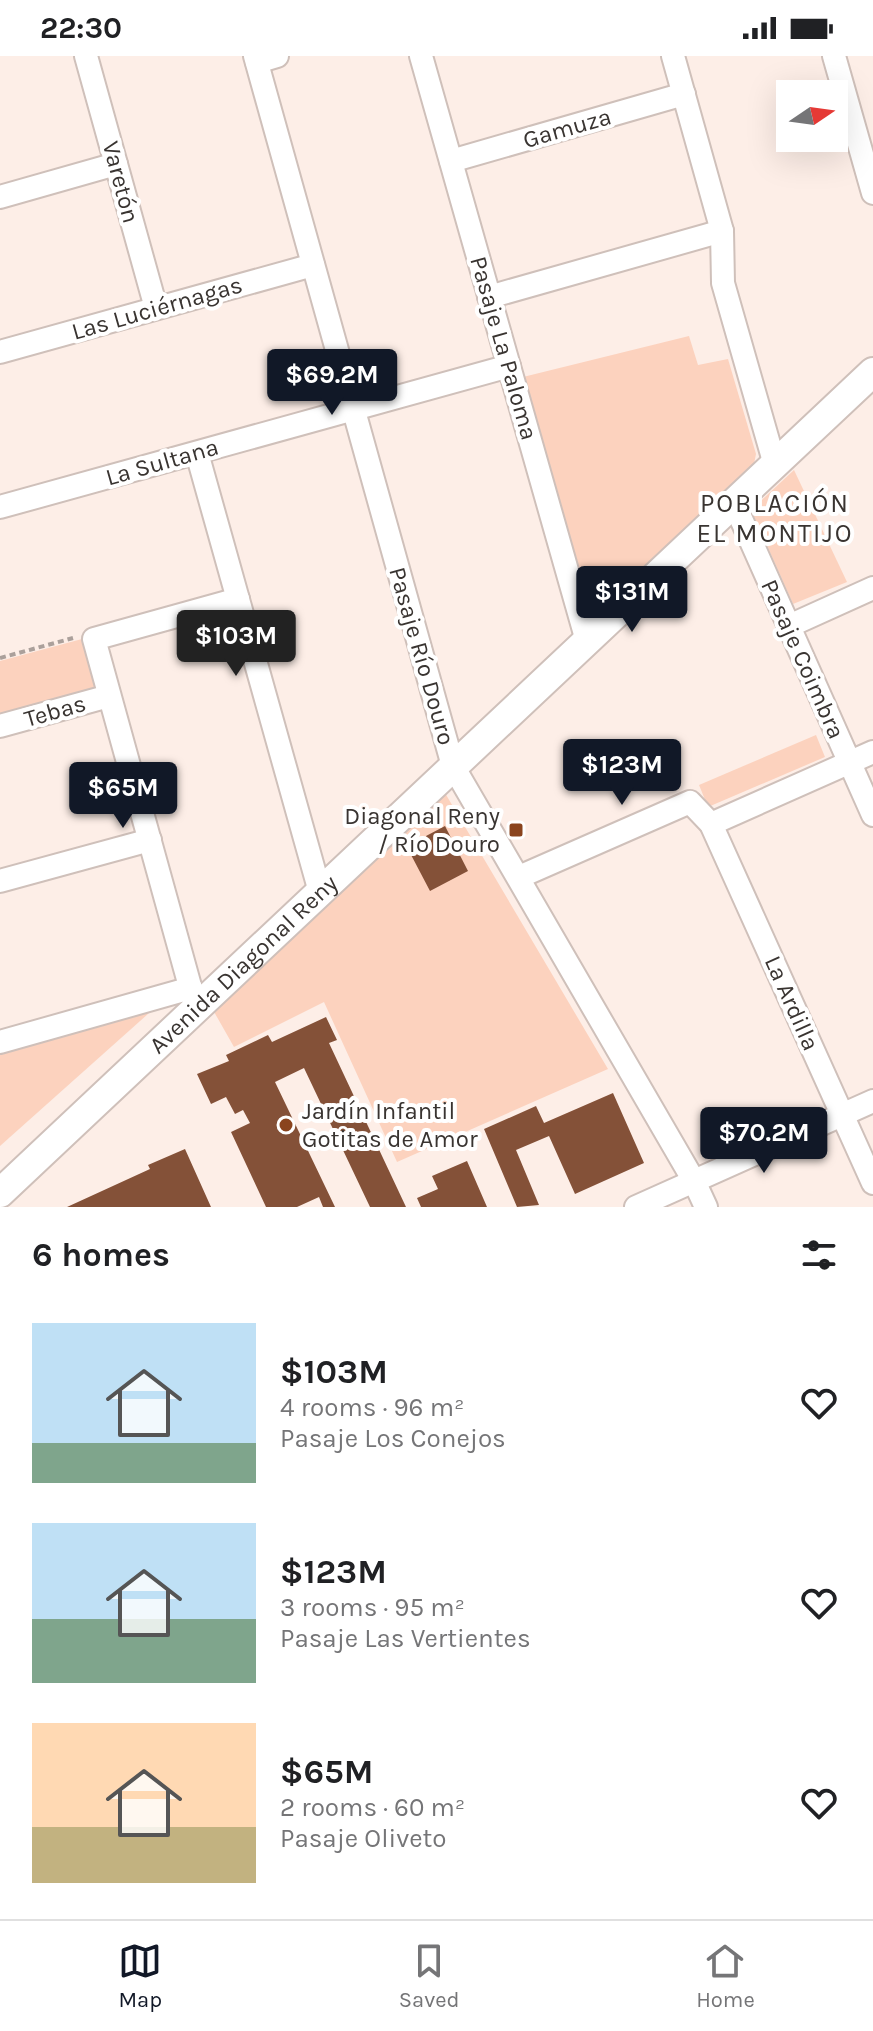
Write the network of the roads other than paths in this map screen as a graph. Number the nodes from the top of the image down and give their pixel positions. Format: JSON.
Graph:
{"nodes":[{"id":1,"x":86,"y":56,"type":"edge"},
{"id":2,"x":421,"y":56,"type":"edge"},
{"id":3,"x":673,"y":56,"type":"edge"},
{"id":4,"x":834,"y":56,"type":"edge"},
{"id":5,"x":263,"y":58,"type":"edge"},
{"id":6,"x":684,"y":94,"type":"junction"},
{"id":7,"x":451,"y":161,"type":"junction"},
{"id":8,"x":116,"y":164,"type":"junction"},
{"id":9,"x":873,"y":193,"type":"edge"},
{"id":10,"x":0,"y":197,"type":"edge"},
{"id":11,"x":722,"y":231,"type":"junction"},
{"id":12,"x":313,"y":265,"type":"junction"},
{"id":13,"x":489,"y":297,"type":"junction"},
{"id":14,"x":156,"y":308,"type":"junction"},
{"id":15,"x":0,"y":352,"type":"edge"},
{"id":16,"x":509,"y":366,"type":"junction"},
{"id":17,"x":873,"y":372,"type":"edge"},
{"id":18,"x":353,"y":409,"type":"junction"},
{"id":19,"x":197,"y":453,"type":"junction"},
{"id":20,"x":775,"y":465,"type":"junction"},
{"id":21,"x":734,"y":503,"type":"junction"},
{"id":22,"x":0,"y":507,"type":"edge"},
{"id":23,"x":873,"y":588,"type":"edge"},
{"id":24,"x":238,"y":599,"type":"junction"},
{"id":25,"x":789,"y":626,"type":"junction"},
{"id":26,"x":587,"y":641,"type":"junction"},
{"id":27,"x":109,"y":696,"type":"junction"},
{"id":28,"x":0,"y":726,"type":"edge"},
{"id":29,"x":873,"y":752,"type":"edge"},
{"id":30,"x":849,"y":762,"type":"junction"},
{"id":31,"x":453,"y":766,"type":"junction"},
{"id":32,"x":873,"y":815,"type":"edge"},
{"id":33,"x":711,"y":824,"type":"junction"},
{"id":34,"x":150,"y":840,"type":"junction"},
{"id":35,"x":519,"y":877,"type":"junction"},
{"id":36,"x":0,"y":881,"type":"edge"},
{"id":37,"x":320,"y":892,"type":"junction"},
{"id":38,"x":194,"y":998,"type":"junction"},
{"id":39,"x":0,"y":1042,"type":"edge"},
{"id":40,"x":873,"y":1101,"type":"edge"},
{"id":41,"x":842,"y":1115,"type":"junction"},
{"id":42,"x":694,"y":1181,"type":"junction"},
{"id":43,"x":873,"y":1183,"type":"edge"},
{"id":44,"x":0,"y":1193,"type":"edge"},
{"id":45,"x":636,"y":1207,"type":"edge"},
{"id":46,"x":706,"y":1207,"type":"edge"}],
"edges":[{"from":1,"to":8,"type":"street","name":"Varetón"},
{"from":2,"to":7,"type":"street","name":"Pasaje La Paloma"},
{"from":3,"to":6,"type":"street"},
{"from":4,"to":9,"type":"street"},
{"from":5,"to":12,"type":"street","name":"Pasaje Río Douro"},
{"from":6,"to":7,"type":"street","name":"Gamuza"},
{"from":6,"to":11,"type":"street"},
{"from":7,"to":13,"type":"street","name":"Pasaje La Paloma"},
{"from":8,"to":10,"type":"street"},
{"from":8,"to":14,"type":"street","name":"Varetón"},
{"from":11,"to":13,"type":"street"},
{"from":11,"to":20,"type":"street"},
{"from":12,"to":14,"type":"street","name":"Las Luciérnagas"},
{"from":12,"to":18,"type":"street","name":"Pasaje Río Douro"},
{"from":13,"to":16,"type":"street","name":"Pasaje La Paloma"},
{"from":14,"to":15,"type":"street","name":"Las Luciérnagas"},
{"from":16,"to":18,"type":"street","name":"La Sultana"},
{"from":16,"to":26,"type":"street","name":"Pasaje La Paloma"},
{"from":17,"to":20,"type":"street","name":"Avenida Diagonal Reny"},
{"from":18,"to":19,"type":"street","name":"La Sultana"},
{"from":18,"to":31,"type":"street","name":"Pasaje Río Douro"},
{"from":19,"to":22,"type":"street","name":"La Sultana"},
{"from":19,"to":24,"type":"street"},
{"from":20,"to":21,"type":"street","name":"Avenida Diagonal Reny"},
{"from":21,"to":25,"type":"street","name":"Pasaje Coimbra"},
{"from":21,"to":26,"type":"street","name":"Avenida Diagonal Reny"},
{"from":23,"to":25,"type":"street"},
{"from":24,"to":27,"type":"street"},
{"from":24,"to":37,"type":"street"},
{"from":25,"to":30,"type":"street","name":"Pasaje Coimbra"},
{"from":26,"to":31,"type":"street","name":"Avenida Diagonal Reny"},
{"from":27,"to":28,"type":"street","name":"Tebas"},
{"from":27,"to":34,"type":"street"},
{"from":29,"to":30,"type":"street"},
{"from":30,"to":32,"type":"street","name":"Pasaje Coimbra"},
{"from":30,"to":33,"type":"street"},
{"from":31,"to":35,"type":"street","name":"Pasaje Río Douro"},
{"from":31,"to":37,"type":"street","name":"Avenida Diagonal Reny"},
{"from":33,"to":35,"type":"street"},
{"from":33,"to":41,"type":"street","name":"La Ardilla"},
{"from":34,"to":36,"type":"street"},
{"from":34,"to":38,"type":"street"},
{"from":35,"to":42,"type":"street","name":"Pasaje Río Douro"},
{"from":37,"to":38,"type":"street","name":"Avenida Diagonal Reny"},
{"from":38,"to":39,"type":"street"},
{"from":38,"to":44,"type":"street","name":"Avenida Diagonal Reny"},
{"from":40,"to":41,"type":"street"},
{"from":41,"to":42,"type":"street"},
{"from":41,"to":43,"type":"street","name":"La Ardilla"},
{"from":42,"to":45,"type":"street"},
{"from":42,"to":46,"type":"street","name":"Pasaje Río Douro"}]}
